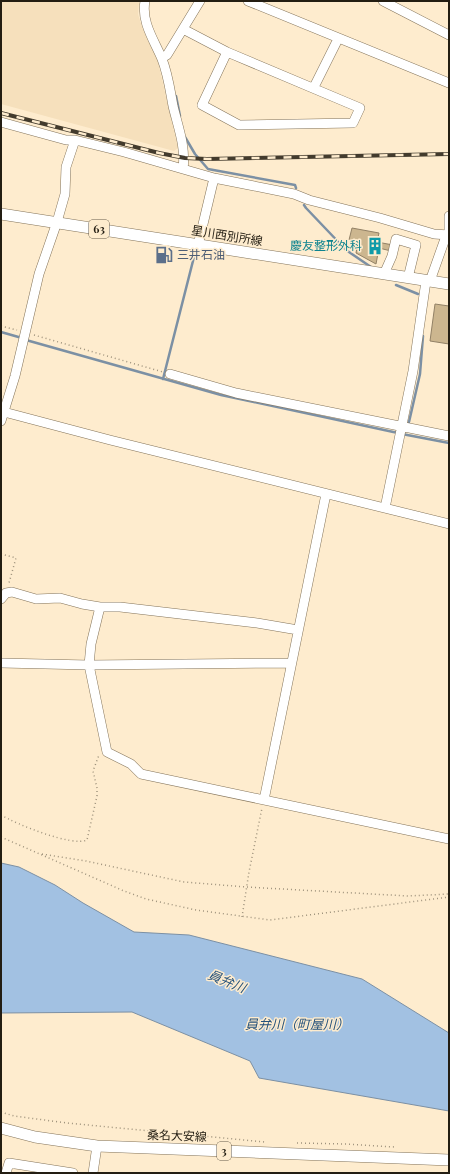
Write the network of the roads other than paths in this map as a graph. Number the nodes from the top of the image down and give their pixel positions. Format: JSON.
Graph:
{"nodes":[{"id":1,"x":145,"y":1,"type":"edge"},
{"id":2,"x":200,"y":1,"type":"edge"},
{"id":3,"x":248,"y":1,"type":"edge"},
{"id":4,"x":383,"y":1,"type":"edge"},
{"id":5,"x":183,"y":29,"type":"junction"},
{"id":6,"x":449,"y":35,"type":"edge"},
{"id":7,"x":338,"y":39,"type":"junction"},
{"id":8,"x":227,"y":52,"type":"junction"},
{"id":9,"x":162,"y":58,"type":"junction"},
{"id":10,"x":449,"y":83,"type":"edge"},
{"id":11,"x":314,"y":87,"type":"junction"},
{"id":12,"x":1,"y":122,"type":"edge"},
{"id":13,"x":75,"y":140,"type":"junction"},
{"id":14,"x":183,"y":169,"type":"junction"},
{"id":15,"x":214,"y":178,"type":"junction"},
{"id":16,"x":1,"y":214,"type":"edge"},
{"id":17,"x":449,"y":216,"type":"edge"},
{"id":18,"x":57,"y":222,"type":"junction"},
{"id":19,"x":397,"y":223,"type":"junction"},
{"id":20,"x":448,"y":235,"type":"edge"},
{"id":21,"x":396,"y":239,"type":"junction"},
{"id":22,"x":198,"y":245,"type":"junction"},
{"id":23,"x":384,"y":274,"type":"junction"},
{"id":24,"x":408,"y":278,"type":"junction"},
{"id":25,"x":428,"y":281,"type":"junction"},
{"id":26,"x":449,"y":284,"type":"edge"},
{"id":27,"x":170,"y":374,"type":"dead end"},
{"id":28,"x":3,"y":417,"type":"edge"},
{"id":29,"x":402,"y":427,"type":"junction"},
{"id":30,"x":449,"y":436,"type":"edge"},
{"id":31,"x":326,"y":494,"type":"junction"},
{"id":32,"x":385,"y":508,"type":"junction"},
{"id":33,"x":449,"y":524,"type":"edge"},
{"id":34,"x":4,"y":596,"type":"edge"},
{"id":35,"x":100,"y":607,"type":"junction"},
{"id":36,"x":298,"y":630,"type":"junction"},
{"id":37,"x":1,"y":663,"type":"edge"},
{"id":38,"x":292,"y":663,"type":"junction"},
{"id":39,"x":89,"y":665,"type":"junction"},
{"id":40,"x":264,"y":800,"type":"junction"},
{"id":41,"x":449,"y":839,"type":"edge"},
{"id":42,"x":1,"y":1128,"type":"edge"},
{"id":43,"x":97,"y":1146,"type":"junction"},
{"id":44,"x":449,"y":1160,"type":"edge"},
{"id":45,"x":50,"y":1171,"type":"edge"},
{"id":46,"x":6,"y":1173,"type":"edge"},
{"id":47,"x":73,"y":1173,"type":"edge"},
{"id":48,"x":93,"y":1173,"type":"edge"}],
"edges":[{"from":1,"to":9,"type":"street"},
{"from":2,"to":5,"type":"street"},
{"from":3,"to":7,"type":"street"},
{"from":4,"to":6,"type":"street"},
{"from":5,"to":8,"type":"street"},
{"from":5,"to":9,"type":"street"},
{"from":7,"to":10,"type":"street"},
{"from":7,"to":11,"type":"street"},
{"from":8,"to":11,"type":"street"},
{"from":8,"to":11,"type":"street"},
{"from":9,"to":14,"type":"street"},
{"from":12,"to":13,"type":"street"},
{"from":13,"to":14,"type":"street"},
{"from":13,"to":18,"type":"street"},
{"from":14,"to":15,"type":"street"},
{"from":15,"to":19,"type":"street"},
{"from":15,"to":22,"type":"street"},
{"from":16,"to":18,"type":"main road","name":"星川西別所線","number":"63"},
{"from":17,"to":20,"type":"street"},
{"from":18,"to":22,"type":"main road","name":"星川西別所線","number":"63"},
{"from":18,"to":28,"type":"street"},
{"from":19,"to":20,"type":"street"},
{"from":19,"to":21,"type":"street"},
{"from":20,"to":25,"type":"street"},
{"from":21,"to":23,"type":"street"},
{"from":21,"to":24,"type":"street"},
{"from":22,"to":23,"type":"main road","name":"星川西別所線","number":"63"},
{"from":23,"to":24,"type":"main road","name":"星川西別所線","number":"63"},
{"from":24,"to":25,"type":"main road","name":"星川西別所線","number":"63"},
{"from":25,"to":26,"type":"main road","name":"星川西別所線","number":"63"},
{"from":25,"to":29,"type":"street"},
{"from":27,"to":29,"type":"street"},
{"from":28,"to":31,"type":"street"},
{"from":29,"to":30,"type":"street"},
{"from":29,"to":32,"type":"street"},
{"from":31,"to":32,"type":"street"},
{"from":31,"to":36,"type":"street"},
{"from":32,"to":33,"type":"street"},
{"from":34,"to":35,"type":"street"},
{"from":35,"to":36,"type":"street"},
{"from":35,"to":39,"type":"street"},
{"from":36,"to":38,"type":"street"},
{"from":37,"to":39,"type":"street"},
{"from":38,"to":39,"type":"street"},
{"from":38,"to":40,"type":"street"},
{"from":39,"to":40,"type":"street"},
{"from":40,"to":41,"type":"street"},
{"from":42,"to":43,"type":"main road","name":"桑名大安線","number":"3"},
{"from":43,"to":44,"type":"main road","name":"桑名大安線","number":"3"},
{"from":43,"to":48,"type":"street"},
{"from":45,"to":46,"type":"street"},
{"from":45,"to":47,"type":"street"}]}
